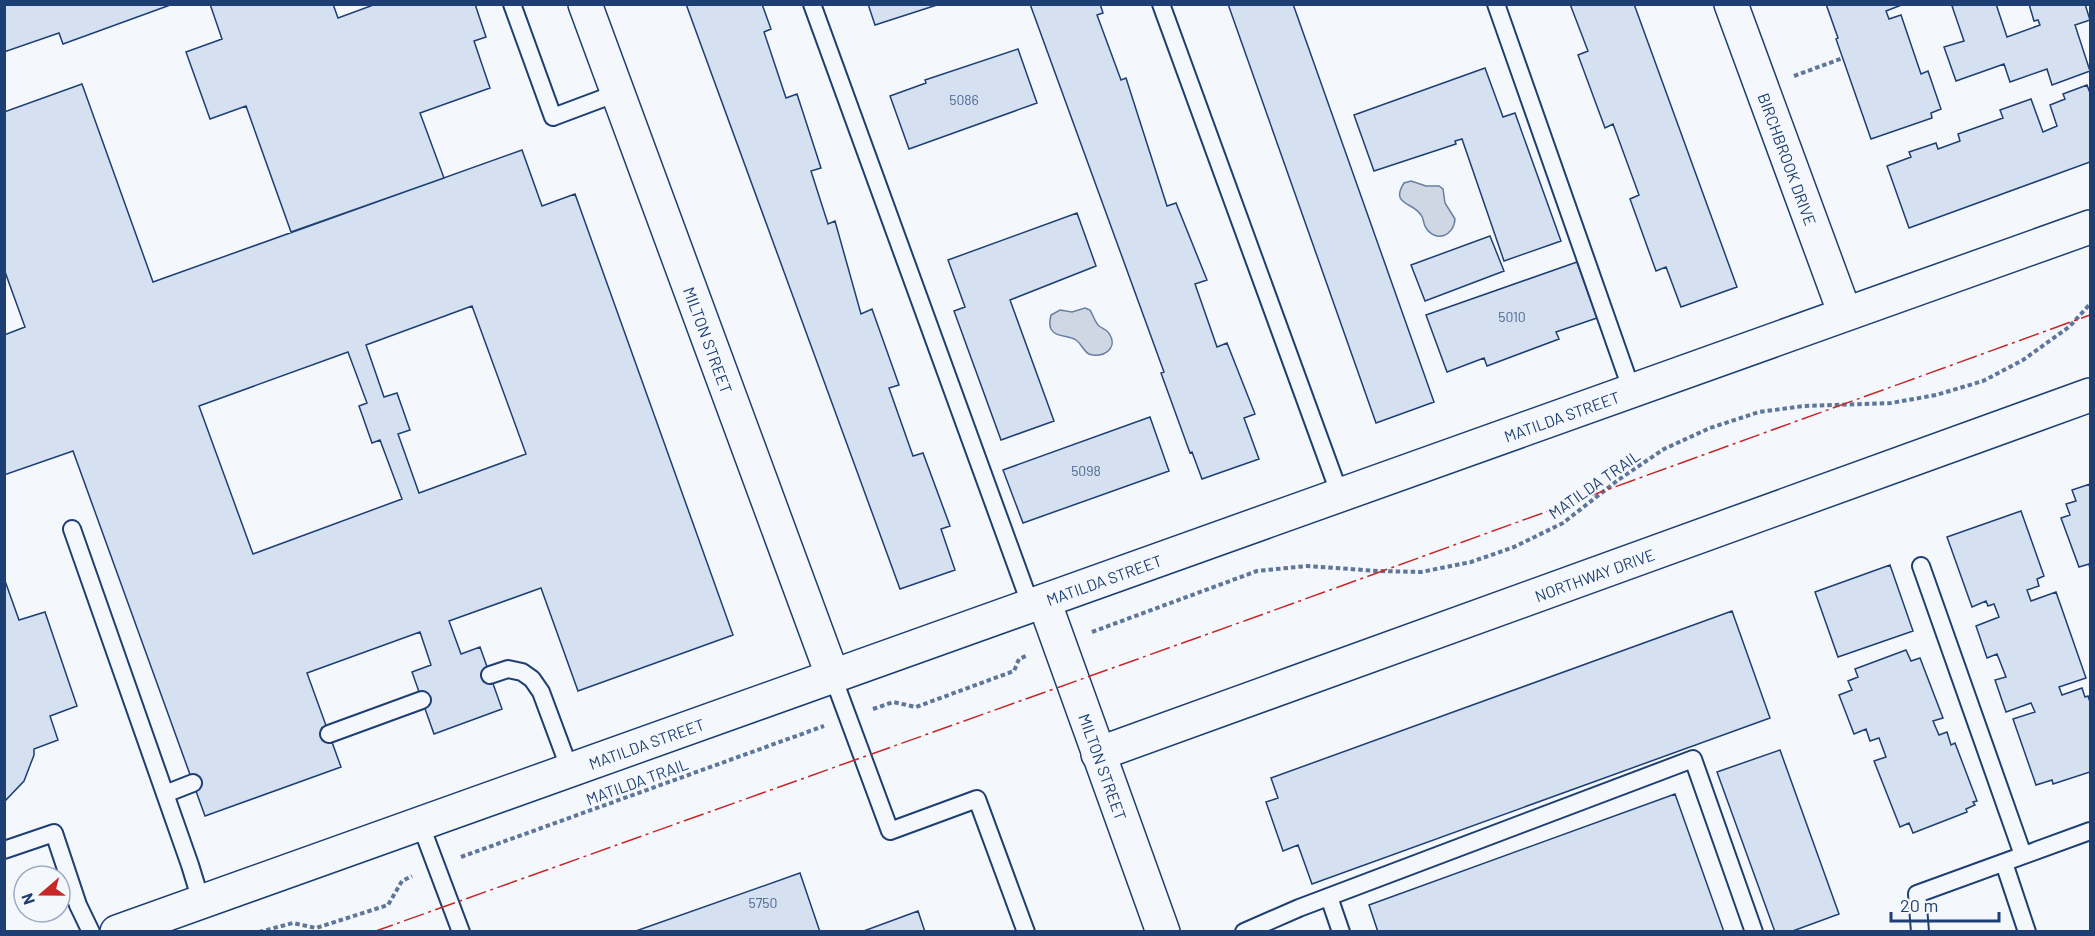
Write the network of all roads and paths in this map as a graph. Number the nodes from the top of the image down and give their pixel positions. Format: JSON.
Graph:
{"nodes":[{"id":1,"x":512,"y":4,"type":"edge"},
{"id":2,"x":585,"y":4,"type":"edge"},
{"id":3,"x":812,"y":4,"type":"edge"},
{"id":4,"x":1161,"y":4,"type":"edge"},
{"id":5,"x":1496,"y":4,"type":"edge"},
{"id":6,"x":1731,"y":4,"type":"edge"},
{"id":7,"x":1843,"y":58,"type":"dead end"},
{"id":8,"x":1788,"y":79,"type":"dead end"},
{"id":9,"x":616,"y":93,"type":"junction"},
{"id":10,"x":2091,"y":227,"type":"edge"},
{"id":11,"x":2091,"y":304,"type":"edge"},
{"id":12,"x":1845,"y":314,"type":"junction"},
{"id":13,"x":1632,"y":391,"type":"junction"},
{"id":14,"x":2091,"y":395,"type":"edge"},
{"id":15,"x":1340,"y":495,"type":"junction"},
{"id":16,"x":72,"y":529,"type":"dead end"},
{"id":17,"x":1921,"y":566,"type":"dead end"},
{"id":18,"x":1037,"y":604,"type":"junction"},
{"id":19,"x":1092,"y":632,"type":"dead end"},
{"id":20,"x":1018,"y":659,"type":"dead end"},
{"id":21,"x":490,"y":675,"type":"dead end"},
{"id":22,"x":833,"y":677,"type":"junction"},
{"id":23,"x":422,"y":700,"type":"dead end"},
{"id":24,"x":893,"y":702,"type":"dead end"},
{"id":25,"x":824,"y":727,"type":"dead end"},
{"id":26,"x":329,"y":735,"type":"dead end"},
{"id":27,"x":1098,"y":754,"type":"junction"},
{"id":28,"x":570,"y":770,"type":"junction"},
{"id":29,"x":193,"y":783,"type":"dead end"},
{"id":30,"x":165,"y":794,"type":"junction"},
{"id":31,"x":420,"y":824,"type":"junction"},
{"id":32,"x":2091,"y":831,"type":"edge"},
{"id":33,"x":4,"y":850,"type":"edge"},
{"id":34,"x":2023,"y":855,"type":"junction"},
{"id":35,"x":458,"y":858,"type":"dead end"},
{"id":36,"x":2004,"y":863,"type":"junction"},
{"id":37,"x":402,"y":881,"type":"dead end"},
{"id":38,"x":1329,"y":897,"type":"junction"},
{"id":39,"x":201,"y":902,"type":"junction"},
{"id":40,"x":91,"y":932,"type":"edge"},
{"id":41,"x":117,"y":932,"type":"edge"},
{"id":42,"x":259,"y":932,"type":"edge"},
{"id":43,"x":461,"y":932,"type":"edge"},
{"id":44,"x":1026,"y":932,"type":"edge"},
{"id":45,"x":1163,"y":932,"type":"edge"},
{"id":46,"x":1244,"y":932,"type":"edge"},
{"id":47,"x":1341,"y":932,"type":"edge"},
{"id":48,"x":1755,"y":932,"type":"edge"},
{"id":49,"x":1920,"y":932,"type":"edge"},
{"id":50,"x":2027,"y":932,"type":"edge"}],
"edges":[{"from":1,"to":9,"type":"lane"},
{"from":2,"to":9,"type":"street","name":"MILTON STREET"},
{"from":3,"to":18,"type":"lane"},
{"from":4,"to":15,"type":"lane"},
{"from":5,"to":13,"type":"lane"},
{"from":6,"to":12,"type":"street","name":"BIRCHBROOK DRIVE"},
{"from":7,"to":8,"type":"path"},
{"from":9,"to":22,"type":"street","name":"MILTON STREET"},
{"from":10,"to":12,"type":"street","name":"MATILDA STREET"},
{"from":11,"to":19,"type":"path","name":"MATILDA TRAIL"},
{"from":12,"to":13,"type":"street","name":"MATILDA STREET"},
{"from":13,"to":15,"type":"street","name":"MATILDA STREET"},
{"from":14,"to":27,"type":"street","name":"NORTHWAY DRIVE"},
{"from":15,"to":18,"type":"street","name":"MATILDA STREET"},
{"from":16,"to":30,"type":"lane"},
{"from":17,"to":34,"type":"lane"},
{"from":18,"to":22,"type":"street","name":"MATILDA STREET"},
{"from":18,"to":27,"type":"street","name":"MILTON STREET"},
{"from":20,"to":24,"type":"path"},
{"from":21,"to":28,"type":"lane"},
{"from":22,"to":28,"type":"street","name":"MATILDA STREET"},
{"from":22,"to":44,"type":"lane"},
{"from":23,"to":26,"type":"lane"},
{"from":25,"to":35,"type":"path","name":"MATILDA TRAIL"},
{"from":27,"to":45,"type":"street","name":"MILTON STREET"},
{"from":28,"to":31,"type":"street","name":"MATILDA STREET"},
{"from":29,"to":30,"type":"lane"},
{"from":30,"to":39,"type":"lane"},
{"from":31,"to":39,"type":"street","name":"MATILDA STREET"},
{"from":31,"to":43,"type":"lane"},
{"from":32,"to":34,"type":"lane"},
{"from":33,"to":40,"type":"lane"},
{"from":34,"to":36,"type":"lane"},
{"from":36,"to":49,"type":"lane"},
{"from":36,"to":50,"type":"lane"},
{"from":37,"to":42,"type":"path"},
{"from":38,"to":46,"type":"lane"},
{"from":38,"to":47,"type":"lane"},
{"from":38,"to":48,"type":"lane"},
{"from":39,"to":41,"type":"street","name":"MATILDA STREET"}]}
